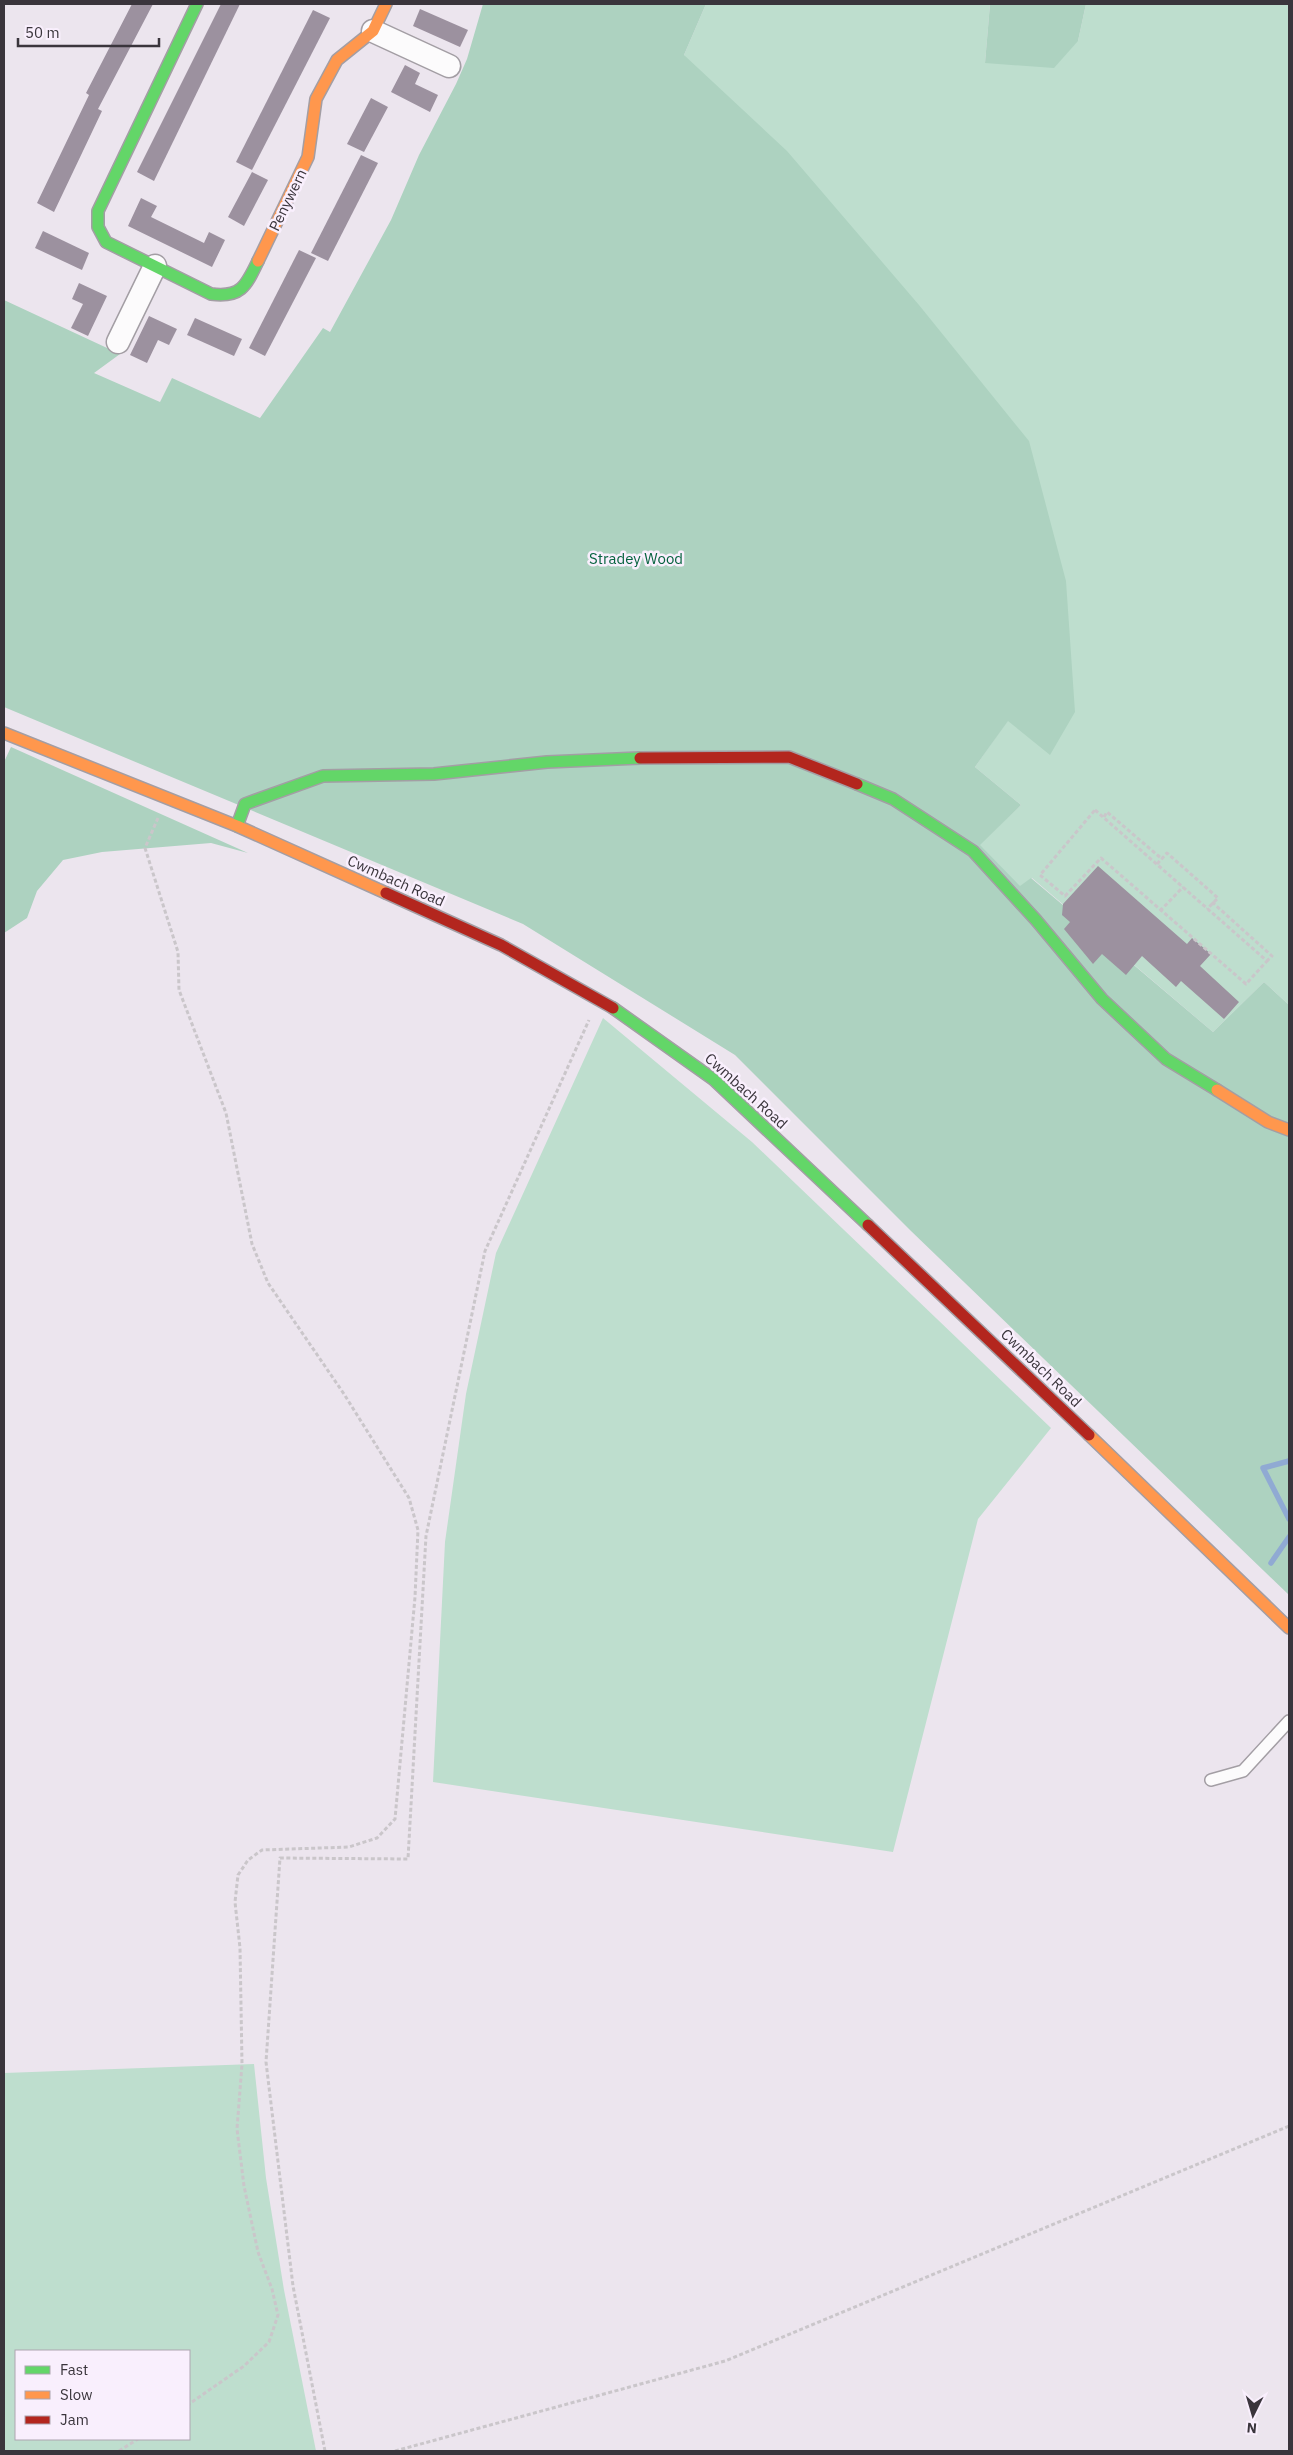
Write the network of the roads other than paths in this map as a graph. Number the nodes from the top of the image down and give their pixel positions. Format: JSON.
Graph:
{"nodes":[{"id":1,"x":197,"y":4,"type":"edge"},
{"id":2,"x":386,"y":4,"type":"edge"},
{"id":3,"x":373,"y":31,"type":"junction"},
{"id":4,"x":448,"y":66,"type":"dead end"},
{"id":5,"x":155,"y":266,"type":"junction"},
{"id":6,"x":118,"y":342,"type":"dead end"},
{"id":7,"x":4,"y":734,"type":"edge"},
{"id":8,"x":237,"y":826,"type":"junction"},
{"id":9,"x":1289,"y":1130,"type":"edge"},
{"id":10,"x":1289,"y":1628,"type":"edge"},
{"id":11,"x":1289,"y":1721,"type":"edge"},
{"id":12,"x":1211,"y":1780,"type":"dead end"}],
"edges":[{"from":1,"to":5,"type":"street","name":"Penywern"},
{"from":2,"to":3,"type":"street","name":"Penywern"},
{"from":3,"to":4,"type":"street"},
{"from":3,"to":5,"type":"street","name":"Penywern"},
{"from":5,"to":6,"type":"street"},
{"from":7,"to":8,"type":"street","name":"Cwmbach Road"},
{"from":8,"to":9,"type":"street"},
{"from":8,"to":10,"type":"street","name":"Cwmbach Road"},
{"from":11,"to":12,"type":"lane"}]}
